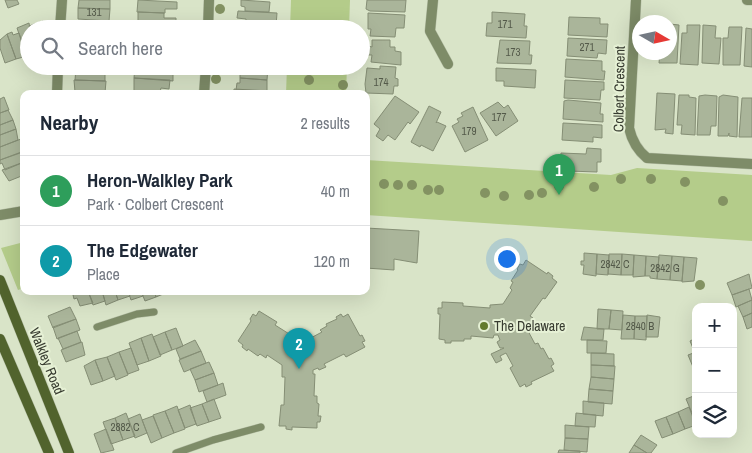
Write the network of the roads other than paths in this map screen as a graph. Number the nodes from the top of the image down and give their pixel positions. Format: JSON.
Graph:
{"nodes":[{"id":1,"x":62,"y":0,"type":"edge"},
{"id":2,"x":209,"y":0,"type":"edge"},
{"id":3,"x":433,"y":0,"type":"edge"},
{"id":4,"x":636,"y":0,"type":"edge"},
{"id":5,"x":747,"y":0,"type":"edge"},
{"id":6,"x":752,"y":0,"type":"edge"},
{"id":7,"x":61,"y":20,"type":"edge"},
{"id":8,"x":208,"y":20,"type":"edge"},
{"id":9,"x":448,"y":64,"type":"dead end"},
{"id":10,"x":58,"y":75,"type":"edge"},
{"id":11,"x":205,"y":75,"type":"edge"},
{"id":12,"x":57,"y":90,"type":"edge"},
{"id":13,"x":204,"y":90,"type":"edge"},
{"id":14,"x":752,"y":164,"type":"edge"},
{"id":15,"x":20,"y":212,"type":"edge"},
{"id":16,"x":0,"y":216,"type":"edge"},
{"id":17,"x":0,"y":280,"type":"edge"},
{"id":18,"x":154,"y":312,"type":"dead end"},
{"id":19,"x":97,"y":328,"type":"dead end"},
{"id":20,"x":0,"y":339,"type":"edge"},
{"id":21,"x":4,"y":359,"type":"edge"},
{"id":22,"x":261,"y":427,"type":"dead end"},
{"id":23,"x":49,"y":453,"type":"edge"},
{"id":24,"x":69,"y":453,"type":"edge"},
{"id":25,"x":176,"y":453,"type":"edge"}],
"edges":[{"from":1,"to":7,"type":"street"},
{"from":2,"to":8,"type":"street"},
{"from":3,"to":9,"type":"street"},
{"from":4,"to":14,"type":"street","name":"Colbert Crescent"},
{"from":5,"to":6,"type":"street"},
{"from":10,"to":12,"type":"street"},
{"from":11,"to":13,"type":"street"},
{"from":15,"to":16,"type":"street"},
{"from":17,"to":24,"type":"main road","name":"Walkley Road"},
{"from":18,"to":19,"type":"lane"},
{"from":20,"to":21,"type":"main road"},
{"from":21,"to":23,"type":"main road"},
{"from":22,"to":25,"type":"lane"}]}
